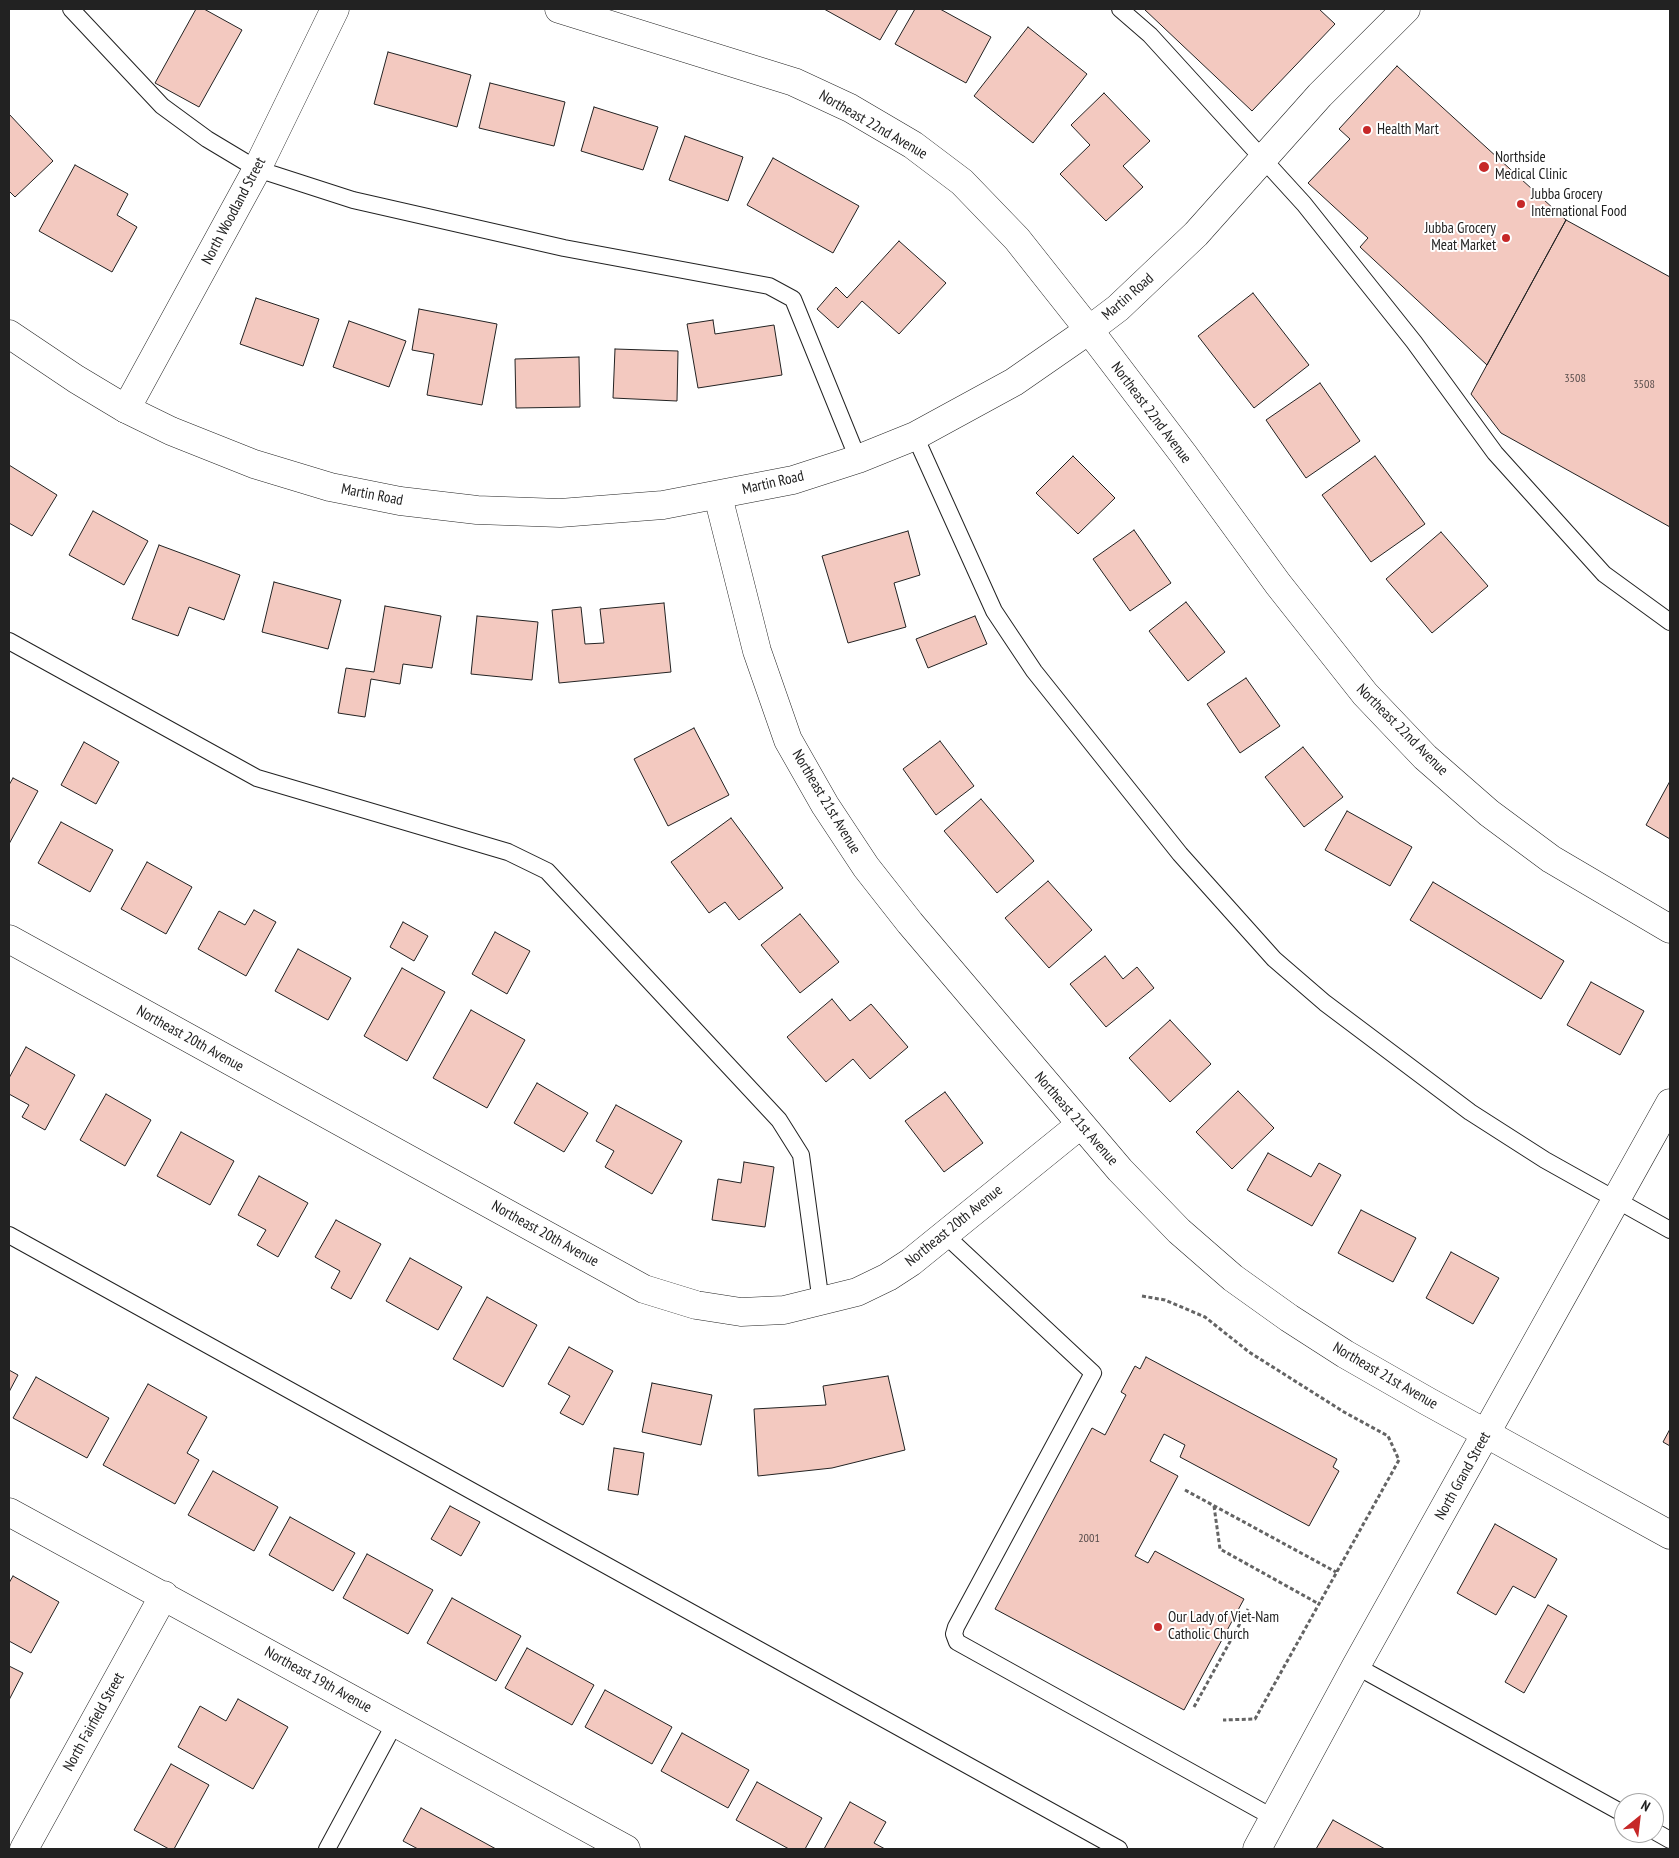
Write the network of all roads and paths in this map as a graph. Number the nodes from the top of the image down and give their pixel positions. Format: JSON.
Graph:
{"nodes":[{"id":1,"x":71,"y":9,"type":"edge"},
{"id":2,"x":335,"y":9,"type":"edge"},
{"id":3,"x":559,"y":9,"type":"edge"},
{"id":4,"x":1120,"y":9,"type":"edge"},
{"id":5,"x":1406,"y":9,"type":"edge"},
{"id":6,"x":586,"y":13,"type":"edge"},
{"id":7,"x":1265,"y":158,"type":"junction"},
{"id":8,"x":257,"y":169,"type":"junction"},
{"id":9,"x":1089,"y":330,"type":"junction"},
{"id":10,"x":9,"y":334,"type":"edge"},
{"id":11,"x":126,"y":409,"type":"junction"},
{"id":12,"x":916,"y":436,"type":"junction"},
{"id":13,"x":858,"y":459,"type":"junction"},
{"id":14,"x":718,"y":496,"type":"junction"},
{"id":15,"x":1670,"y":622,"type":"edge"},
{"id":16,"x":9,"y":641,"type":"edge"},
{"id":17,"x":1670,"y":929,"type":"edge"},
{"id":18,"x":9,"y":939,"type":"edge"},
{"id":19,"x":1670,"y":1103,"type":"edge"},
{"id":20,"x":1080,"y":1125,"type":"junction"},
{"id":21,"x":1616,"y":1200,"type":"junction"},
{"id":22,"x":1670,"y":1230,"type":"edge"},
{"id":23,"x":944,"y":1234,"type":"junction"},
{"id":24,"x":9,"y":1235,"type":"edge"},
{"id":25,"x":1142,"y":1296,"type":"dead end"},
{"id":26,"x":821,"y":1302,"type":"junction"},
{"id":27,"x":1486,"y":1434,"type":"junction"},
{"id":28,"x":1185,"y":1490,"type":"dead end"},
{"id":29,"x":1214,"y":1506,"type":"junction"},
{"id":30,"x":9,"y":1512,"type":"edge"},
{"id":31,"x":1670,"y":1535,"type":"edge"},
{"id":32,"x":1336,"y":1572,"type":"junction"},
{"id":33,"x":164,"y":1595,"type":"junction"},
{"id":34,"x":1319,"y":1604,"type":"junction"},
{"id":35,"x":1248,"y":1610,"type":"dead end"},
{"id":36,"x":1356,"y":1666,"type":"junction"},
{"id":37,"x":1194,"y":1707,"type":"dead end"},
{"id":38,"x":1222,"y":1720,"type":"dead end"},
{"id":39,"x":396,"y":1723,"type":"junction"},
{"id":40,"x":1614,"y":1808,"type":"edge"},
{"id":41,"x":1274,"y":1818,"type":"junction"},
{"id":42,"x":24,"y":1849,"type":"edge"},
{"id":43,"x":326,"y":1849,"type":"edge"},
{"id":44,"x":626,"y":1849,"type":"edge"},
{"id":45,"x":1119,"y":1849,"type":"edge"},
{"id":46,"x":1257,"y":1849,"type":"edge"}],
"edges":[{"from":1,"to":8,"type":"lane"},
{"from":2,"to":8,"type":"street","name":"North Woodland Street"},
{"from":3,"to":6,"type":"street","name":"Northeast 22nd Avenue"},
{"from":4,"to":7,"type":"lane"},
{"from":5,"to":7,"type":"street","name":"Martin Road"},
{"from":6,"to":9,"type":"street","name":"Northeast 22nd Avenue"},
{"from":7,"to":9,"type":"street","name":"Martin Road"},
{"from":7,"to":15,"type":"lane"},
{"from":8,"to":11,"type":"street","name":"North Woodland Street"},
{"from":8,"to":13,"type":"lane"},
{"from":9,"to":12,"type":"street","name":"Martin Road"},
{"from":9,"to":17,"type":"street","name":"Northeast 22nd Avenue"},
{"from":10,"to":11,"type":"street","name":"Martin Road"},
{"from":11,"to":14,"type":"street","name":"Martin Road"},
{"from":12,"to":13,"type":"street","name":"Martin Road"},
{"from":12,"to":21,"type":"lane"},
{"from":13,"to":14,"type":"street","name":"Martin Road"},
{"from":14,"to":20,"type":"street","name":"Northeast 21st Avenue"},
{"from":16,"to":26,"type":"lane"},
{"from":18,"to":26,"type":"street","name":"Northeast 20th Avenue"},
{"from":19,"to":21,"type":"street","name":"North Grand Street"},
{"from":20,"to":23,"type":"street","name":"Northeast 20th Avenue"},
{"from":20,"to":27,"type":"street","name":"Northeast 21st Avenue"},
{"from":21,"to":22,"type":"lane"},
{"from":21,"to":27,"type":"street","name":"North Grand Street"},
{"from":23,"to":26,"type":"street","name":"Northeast 20th Avenue"},
{"from":23,"to":41,"type":"lane"},
{"from":24,"to":45,"type":"lane"},
{"from":25,"to":32,"type":"path"},
{"from":27,"to":31,"type":"street","name":"Northeast 21st Avenue"},
{"from":27,"to":36,"type":"street","name":"North Grand Street"},
{"from":28,"to":29,"type":"path"},
{"from":29,"to":32,"type":"path"},
{"from":29,"to":34,"type":"path"},
{"from":30,"to":33,"type":"street","name":"Northeast 19th Avenue"},
{"from":32,"to":34,"type":"path"},
{"from":33,"to":39,"type":"street","name":"Northeast 19th Avenue"},
{"from":33,"to":42,"type":"street","name":"North Fairfield Street"},
{"from":34,"to":38,"type":"path"},
{"from":35,"to":37,"type":"path"},
{"from":36,"to":40,"type":"lane"},
{"from":36,"to":41,"type":"street","name":"North Grand Street"},
{"from":39,"to":43,"type":"lane"},
{"from":39,"to":44,"type":"street","name":"Northeast 19th Avenue"},
{"from":41,"to":46,"type":"street","name":"North Grand Street"}]}
